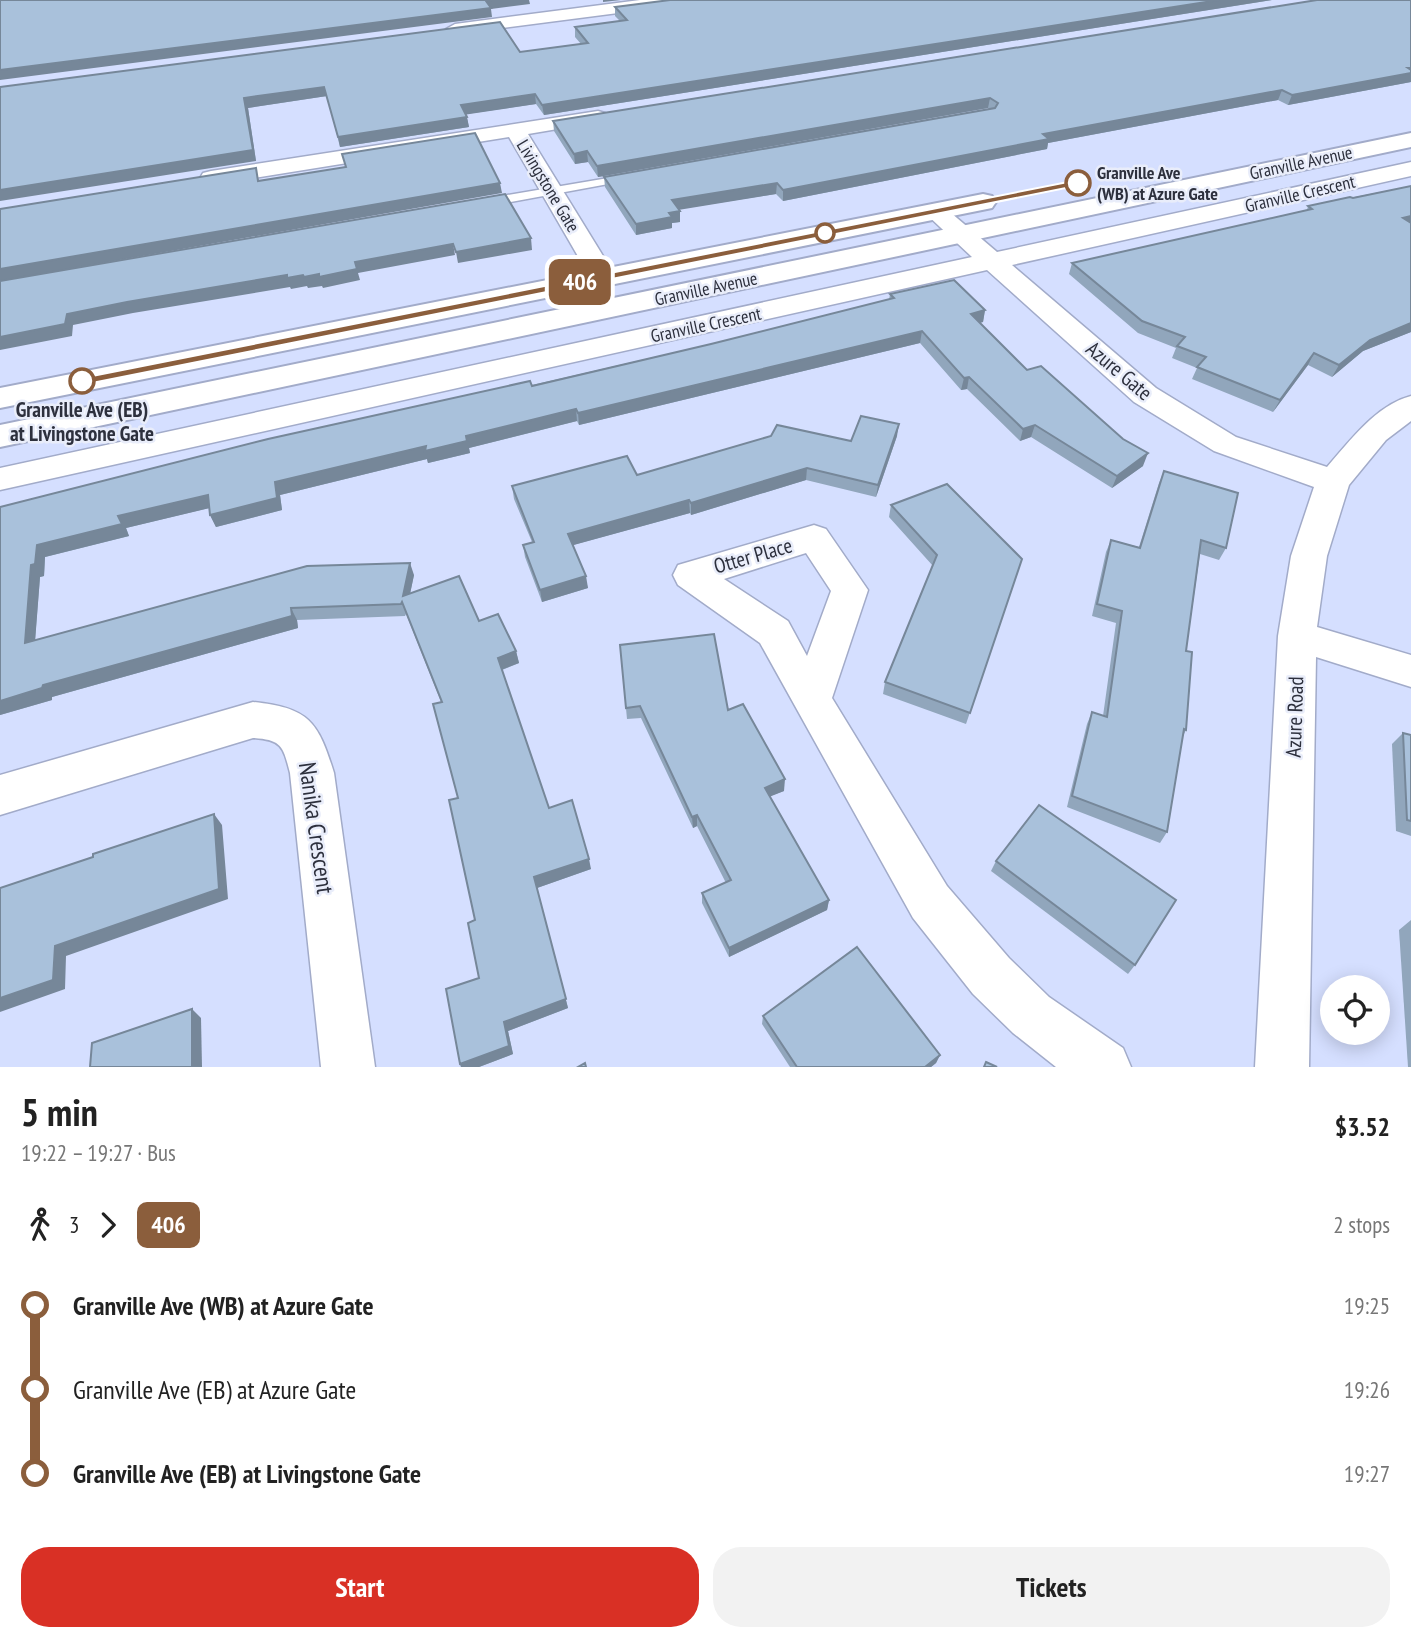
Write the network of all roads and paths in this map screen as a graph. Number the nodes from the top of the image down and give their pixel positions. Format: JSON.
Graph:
{"nodes":[{"id":1,"x":680,"y":0,"type":"edge"},
{"id":2,"x":570,"y":7,"type":"edge"},
{"id":3,"x":437,"y":32,"type":"edge"},
{"id":4,"x":625,"y":112,"type":"edge"},
{"id":5,"x":516,"y":130,"type":"junction"},
{"id":6,"x":1411,"y":140,"type":"edge"},
{"id":7,"x":1411,"y":169,"type":"edge"},
{"id":8,"x":637,"y":176,"type":"edge"},
{"id":9,"x":190,"y":181,"type":"edge"},
{"id":10,"x":552,"y":192,"type":"junction"},
{"id":11,"x":1003,"y":198,"type":"dead end"},
{"id":12,"x":466,"y":206,"type":"edge"},
{"id":13,"x":936,"y":212,"type":"junction"},
{"id":14,"x":963,"y":233,"type":"junction"},
{"id":15,"x":995,"y":262,"type":"junction"},
{"id":16,"x":603,"y":277,"type":"junction"},
{"id":17,"x":0,"y":397,"type":"edge"},
{"id":18,"x":1411,"y":406,"type":"edge"},
{"id":19,"x":0,"y":436,"type":"edge"},
{"id":20,"x":0,"y":479,"type":"edge"},
{"id":21,"x":1333,"y":481,"type":"junction"},
{"id":22,"x":1297,"y":636,"type":"junction"},
{"id":23,"x":1411,"y":671,"type":"edge"},
{"id":24,"x":811,"y":701,"type":"junction"},
{"id":25,"x":0,"y":795,"type":"edge"},
{"id":26,"x":348,"y":1067,"type":"edge"},
{"id":27,"x":1104,"y":1067,"type":"edge"},
{"id":28,"x":1282,"y":1067,"type":"edge"}],
"edges":[{"from":1,"to":2,"type":"street"},
{"from":2,"to":3,"type":"street"},
{"from":4,"to":5,"type":"street"},
{"from":5,"to":9,"type":"street"},
{"from":5,"to":10,"type":"street","name":"Livingstone Gate"},
{"from":6,"to":14,"type":"main road","name":"Granville Avenue"},
{"from":7,"to":15,"type":"street","name":"Granville Crescent"},
{"from":8,"to":10,"type":"lane"},
{"from":10,"to":12,"type":"lane"},
{"from":10,"to":16,"type":"street","name":"Livingstone Gate"},
{"from":11,"to":13,"type":"main road","name":"Granville Avenue"},
{"from":13,"to":14,"type":"street","name":"Azure Gate"},
{"from":13,"to":16,"type":"main road","name":"Granville Avenue"},
{"from":14,"to":15,"type":"street","name":"Azure Gate"},
{"from":14,"to":19,"type":"main road","name":"Granville Avenue"},
{"from":15,"to":20,"type":"street","name":"Granville Crescent"},
{"from":15,"to":21,"type":"street","name":"Azure Gate"},
{"from":16,"to":17,"type":"main road","name":"Granville Avenue"},
{"from":18,"to":21,"type":"street","name":"Azure Road"},
{"from":21,"to":22,"type":"street","name":"Azure Road"},
{"from":22,"to":23,"type":"street"},
{"from":22,"to":28,"type":"street","name":"Azure Road"},
{"from":24,"to":24,"type":"street","name":"Otter Place"},
{"from":24,"to":27,"type":"street","name":"Otter Place"},
{"from":25,"to":26,"type":"street","name":"Nanika Crescent"}]}
